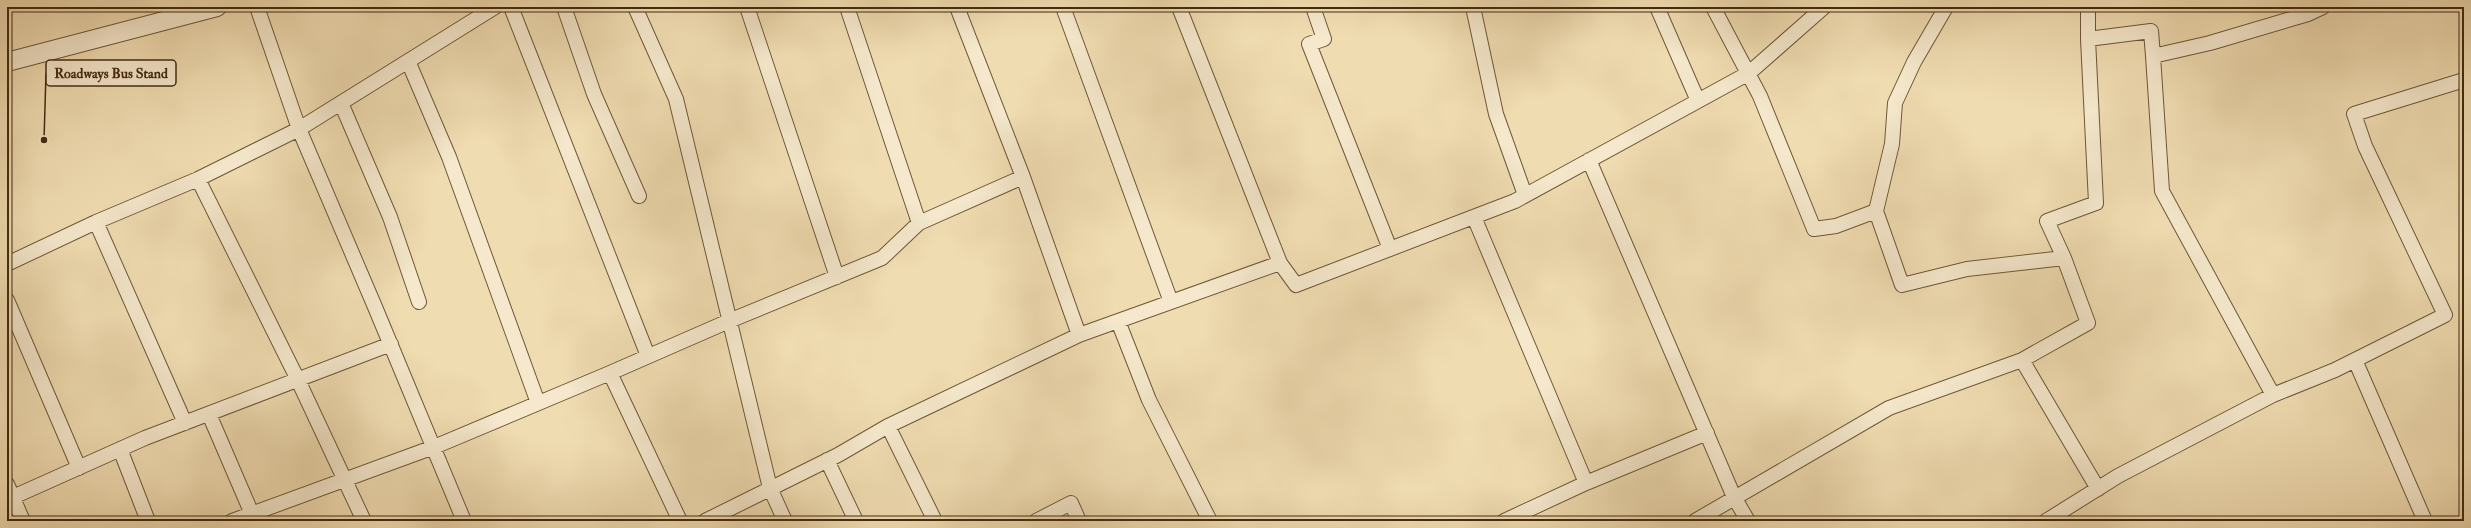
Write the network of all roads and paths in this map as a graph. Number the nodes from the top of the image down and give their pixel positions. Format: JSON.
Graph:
{"nodes":[{"id":1,"x":217,"y":7,"type":"edge"},
{"id":2,"x":257,"y":7,"type":"edge"},
{"id":3,"x":496,"y":7,"type":"edge"},
{"id":4,"x":511,"y":7,"type":"edge"},
{"id":5,"x":564,"y":7,"type":"edge"},
{"id":6,"x":635,"y":7,"type":"edge"},
{"id":7,"x":747,"y":7,"type":"edge"},
{"id":8,"x":846,"y":7,"type":"edge"},
{"id":9,"x":957,"y":7,"type":"edge"},
{"id":10,"x":1063,"y":7,"type":"edge"},
{"id":11,"x":1179,"y":7,"type":"edge"},
{"id":12,"x":1313,"y":7,"type":"edge"},
{"id":13,"x":1473,"y":7,"type":"edge"},
{"id":14,"x":1657,"y":7,"type":"edge"},
{"id":15,"x":1713,"y":7,"type":"edge"},
{"id":16,"x":1824,"y":7,"type":"edge"},
{"id":17,"x":1946,"y":7,"type":"edge"},
{"id":18,"x":2088,"y":7,"type":"edge"},
{"id":19,"x":2323,"y":7,"type":"edge"},
{"id":20,"x":2088,"y":39,"type":"junction"},
{"id":21,"x":2153,"y":56,"type":"junction"},
{"id":22,"x":408,"y":61,"type":"junction"},
{"id":23,"x":7,"y":62,"type":"edge"},
{"id":24,"x":1749,"y":73,"type":"junction"},
{"id":25,"x":2464,"y":80,"type":"edge"},
{"id":26,"x":1698,"y":100,"type":"junction"},
{"id":27,"x":341,"y":103,"type":"junction"},
{"id":28,"x":299,"y":129,"type":"junction"},
{"id":29,"x":1590,"y":160,"type":"junction"},
{"id":30,"x":1023,"y":178,"type":"junction"},
{"id":31,"x":198,"y":179,"type":"junction"},
{"id":32,"x":1525,"y":195,"type":"junction"},
{"id":33,"x":639,"y":196,"type":"dead end"},
{"id":34,"x":1876,"y":211,"type":"junction"},
{"id":35,"x":1474,"y":217,"type":"junction"},
{"id":36,"x":96,"y":222,"type":"junction"},
{"id":37,"x":919,"y":223,"type":"junction"},
{"id":38,"x":1390,"y":249,"type":"junction"},
{"id":39,"x":2064,"y":258,"type":"junction"},
{"id":40,"x":1280,"y":263,"type":"junction"},
{"id":41,"x":7,"y":264,"type":"edge"},
{"id":42,"x":837,"y":277,"type":"junction"},
{"id":43,"x":7,"y":300,"type":"edge"},
{"id":44,"x":419,"y":302,"type":"dead end"},
{"id":45,"x":1172,"y":302,"type":"junction"},
{"id":46,"x":728,"y":321,"type":"junction"},
{"id":47,"x":1118,"y":321,"type":"junction"},
{"id":48,"x":1079,"y":335,"type":"junction"},
{"id":49,"x":391,"y":344,"type":"junction"},
{"id":50,"x":648,"y":356,"type":"junction"},
{"id":51,"x":2022,"y":360,"type":"junction"},
{"id":52,"x":2355,"y":360,"type":"junction"},
{"id":53,"x":610,"y":373,"type":"junction"},
{"id":54,"x":298,"y":380,"type":"junction"},
{"id":55,"x":2273,"y":395,"type":"junction"},
{"id":56,"x":538,"y":403,"type":"junction"},
{"id":57,"x":209,"y":414,"type":"junction"},
{"id":58,"x":186,"y":423,"type":"junction"},
{"id":59,"x":888,"y":426,"type":"junction"},
{"id":60,"x":1707,"y":433,"type":"junction"},
{"id":61,"x":434,"y":447,"type":"junction"},
{"id":62,"x":120,"y":449,"type":"junction"},
{"id":63,"x":827,"y":460,"type":"junction"},
{"id":64,"x":79,"y":468,"type":"junction"},
{"id":65,"x":344,"y":480,"type":"junction"},
{"id":66,"x":1586,"y":483,"type":"junction"},
{"id":67,"x":7,"y":484,"type":"edge"},
{"id":68,"x":770,"y":488,"type":"junction"},
{"id":69,"x":2098,"y":489,"type":"junction"},
{"id":70,"x":13,"y":497,"type":"junction"},
{"id":71,"x":1734,"y":497,"type":"junction"},
{"id":72,"x":254,"y":517,"type":"edge"},
{"id":73,"x":23,"y":521,"type":"edge"},
{"id":74,"x":148,"y":521,"type":"edge"},
{"id":75,"x":232,"y":521,"type":"edge"},
{"id":76,"x":364,"y":521,"type":"edge"},
{"id":77,"x":464,"y":521,"type":"edge"},
{"id":78,"x":680,"y":521,"type":"edge"},
{"id":79,"x":705,"y":521,"type":"edge"},
{"id":80,"x":785,"y":521,"type":"edge"},
{"id":81,"x":856,"y":521,"type":"edge"},
{"id":82,"x":935,"y":521,"type":"edge"},
{"id":83,"x":1036,"y":521,"type":"edge"},
{"id":84,"x":1079,"y":521,"type":"edge"},
{"id":85,"x":1210,"y":521,"type":"edge"},
{"id":86,"x":1504,"y":521,"type":"edge"},
{"id":87,"x":1695,"y":521,"type":"edge"},
{"id":88,"x":1748,"y":521,"type":"edge"},
{"id":89,"x":2046,"y":521,"type":"edge"},
{"id":90,"x":2425,"y":521,"type":"edge"}],
"edges":[{"from":1,"to":23,"type":"street"},
{"from":2,"to":28,"type":"street"},
{"from":3,"to":22,"type":"street"},
{"from":4,"to":50,"type":"street"},
{"from":5,"to":33,"type":"street"},
{"from":6,"to":46,"type":"street"},
{"from":7,"to":42,"type":"street"},
{"from":8,"to":37,"type":"street"},
{"from":9,"to":30,"type":"street"},
{"from":10,"to":45,"type":"street"},
{"from":11,"to":40,"type":"street"},
{"from":12,"to":38,"type":"street"},
{"from":13,"to":32,"type":"street"},
{"from":14,"to":26,"type":"street"},
{"from":15,"to":24,"type":"street"},
{"from":16,"to":24,"type":"street"},
{"from":17,"to":34,"type":"street"},
{"from":18,"to":20,"type":"street"},
{"from":19,"to":21,"type":"street"},
{"from":20,"to":21,"type":"street"},
{"from":20,"to":39,"type":"street"},
{"from":21,"to":55,"type":"street"},
{"from":22,"to":27,"type":"street"},
{"from":22,"to":56,"type":"street"},
{"from":24,"to":26,"type":"street"},
{"from":24,"to":34,"type":"street"},
{"from":25,"to":52,"type":"street"},
{"from":26,"to":29,"type":"street"},
{"from":27,"to":28,"type":"street"},
{"from":27,"to":44,"type":"street"},
{"from":28,"to":31,"type":"street"},
{"from":28,"to":49,"type":"street"},
{"from":29,"to":32,"type":"street"},
{"from":29,"to":60,"type":"street"},
{"from":30,"to":37,"type":"street"},
{"from":30,"to":48,"type":"street"},
{"from":31,"to":36,"type":"street"},
{"from":31,"to":54,"type":"street"},
{"from":32,"to":35,"type":"street"},
{"from":34,"to":39,"type":"street"},
{"from":35,"to":38,"type":"street"},
{"from":35,"to":66,"type":"street"},
{"from":36,"to":41,"type":"street"},
{"from":36,"to":58,"type":"street"},
{"from":37,"to":42,"type":"street"},
{"from":38,"to":40,"type":"street"},
{"from":39,"to":51,"type":"street"},
{"from":40,"to":45,"type":"street"},
{"from":42,"to":46,"type":"street"},
{"from":43,"to":64,"type":"street"},
{"from":45,"to":47,"type":"street"},
{"from":46,"to":50,"type":"street"},
{"from":46,"to":68,"type":"street"},
{"from":47,"to":48,"type":"street"},
{"from":47,"to":85,"type":"street"},
{"from":48,"to":59,"type":"street"},
{"from":49,"to":54,"type":"street"},
{"from":49,"to":61,"type":"street"},
{"from":50,"to":53,"type":"street"},
{"from":51,"to":69,"type":"street"},
{"from":51,"to":71,"type":"street"},
{"from":52,"to":55,"type":"street"},
{"from":52,"to":90,"type":"street"},
{"from":53,"to":56,"type":"street"},
{"from":53,"to":78,"type":"street"},
{"from":54,"to":57,"type":"street"},
{"from":54,"to":65,"type":"street"},
{"from":55,"to":69,"type":"street"},
{"from":56,"to":61,"type":"street"},
{"from":57,"to":58,"type":"street"},
{"from":57,"to":72,"type":"street"},
{"from":58,"to":62,"type":"street"},
{"from":59,"to":63,"type":"street"},
{"from":59,"to":82,"type":"street"},
{"from":60,"to":66,"type":"street"},
{"from":60,"to":71,"type":"street"},
{"from":61,"to":65,"type":"street"},
{"from":61,"to":77,"type":"street"},
{"from":62,"to":64,"type":"street"},
{"from":62,"to":74,"type":"street"},
{"from":63,"to":68,"type":"street"},
{"from":63,"to":81,"type":"street"},
{"from":64,"to":70,"type":"street"},
{"from":65,"to":72,"type":"street"},
{"from":65,"to":76,"type":"street"},
{"from":66,"to":86,"type":"street"},
{"from":67,"to":70,"type":"street"},
{"from":68,"to":79,"type":"street"},
{"from":68,"to":80,"type":"street"},
{"from":69,"to":89,"type":"street"},
{"from":70,"to":73,"type":"street"},
{"from":71,"to":87,"type":"street"},
{"from":71,"to":88,"type":"street"},
{"from":72,"to":75,"type":"street"},
{"from":83,"to":84,"type":"street"}]}
